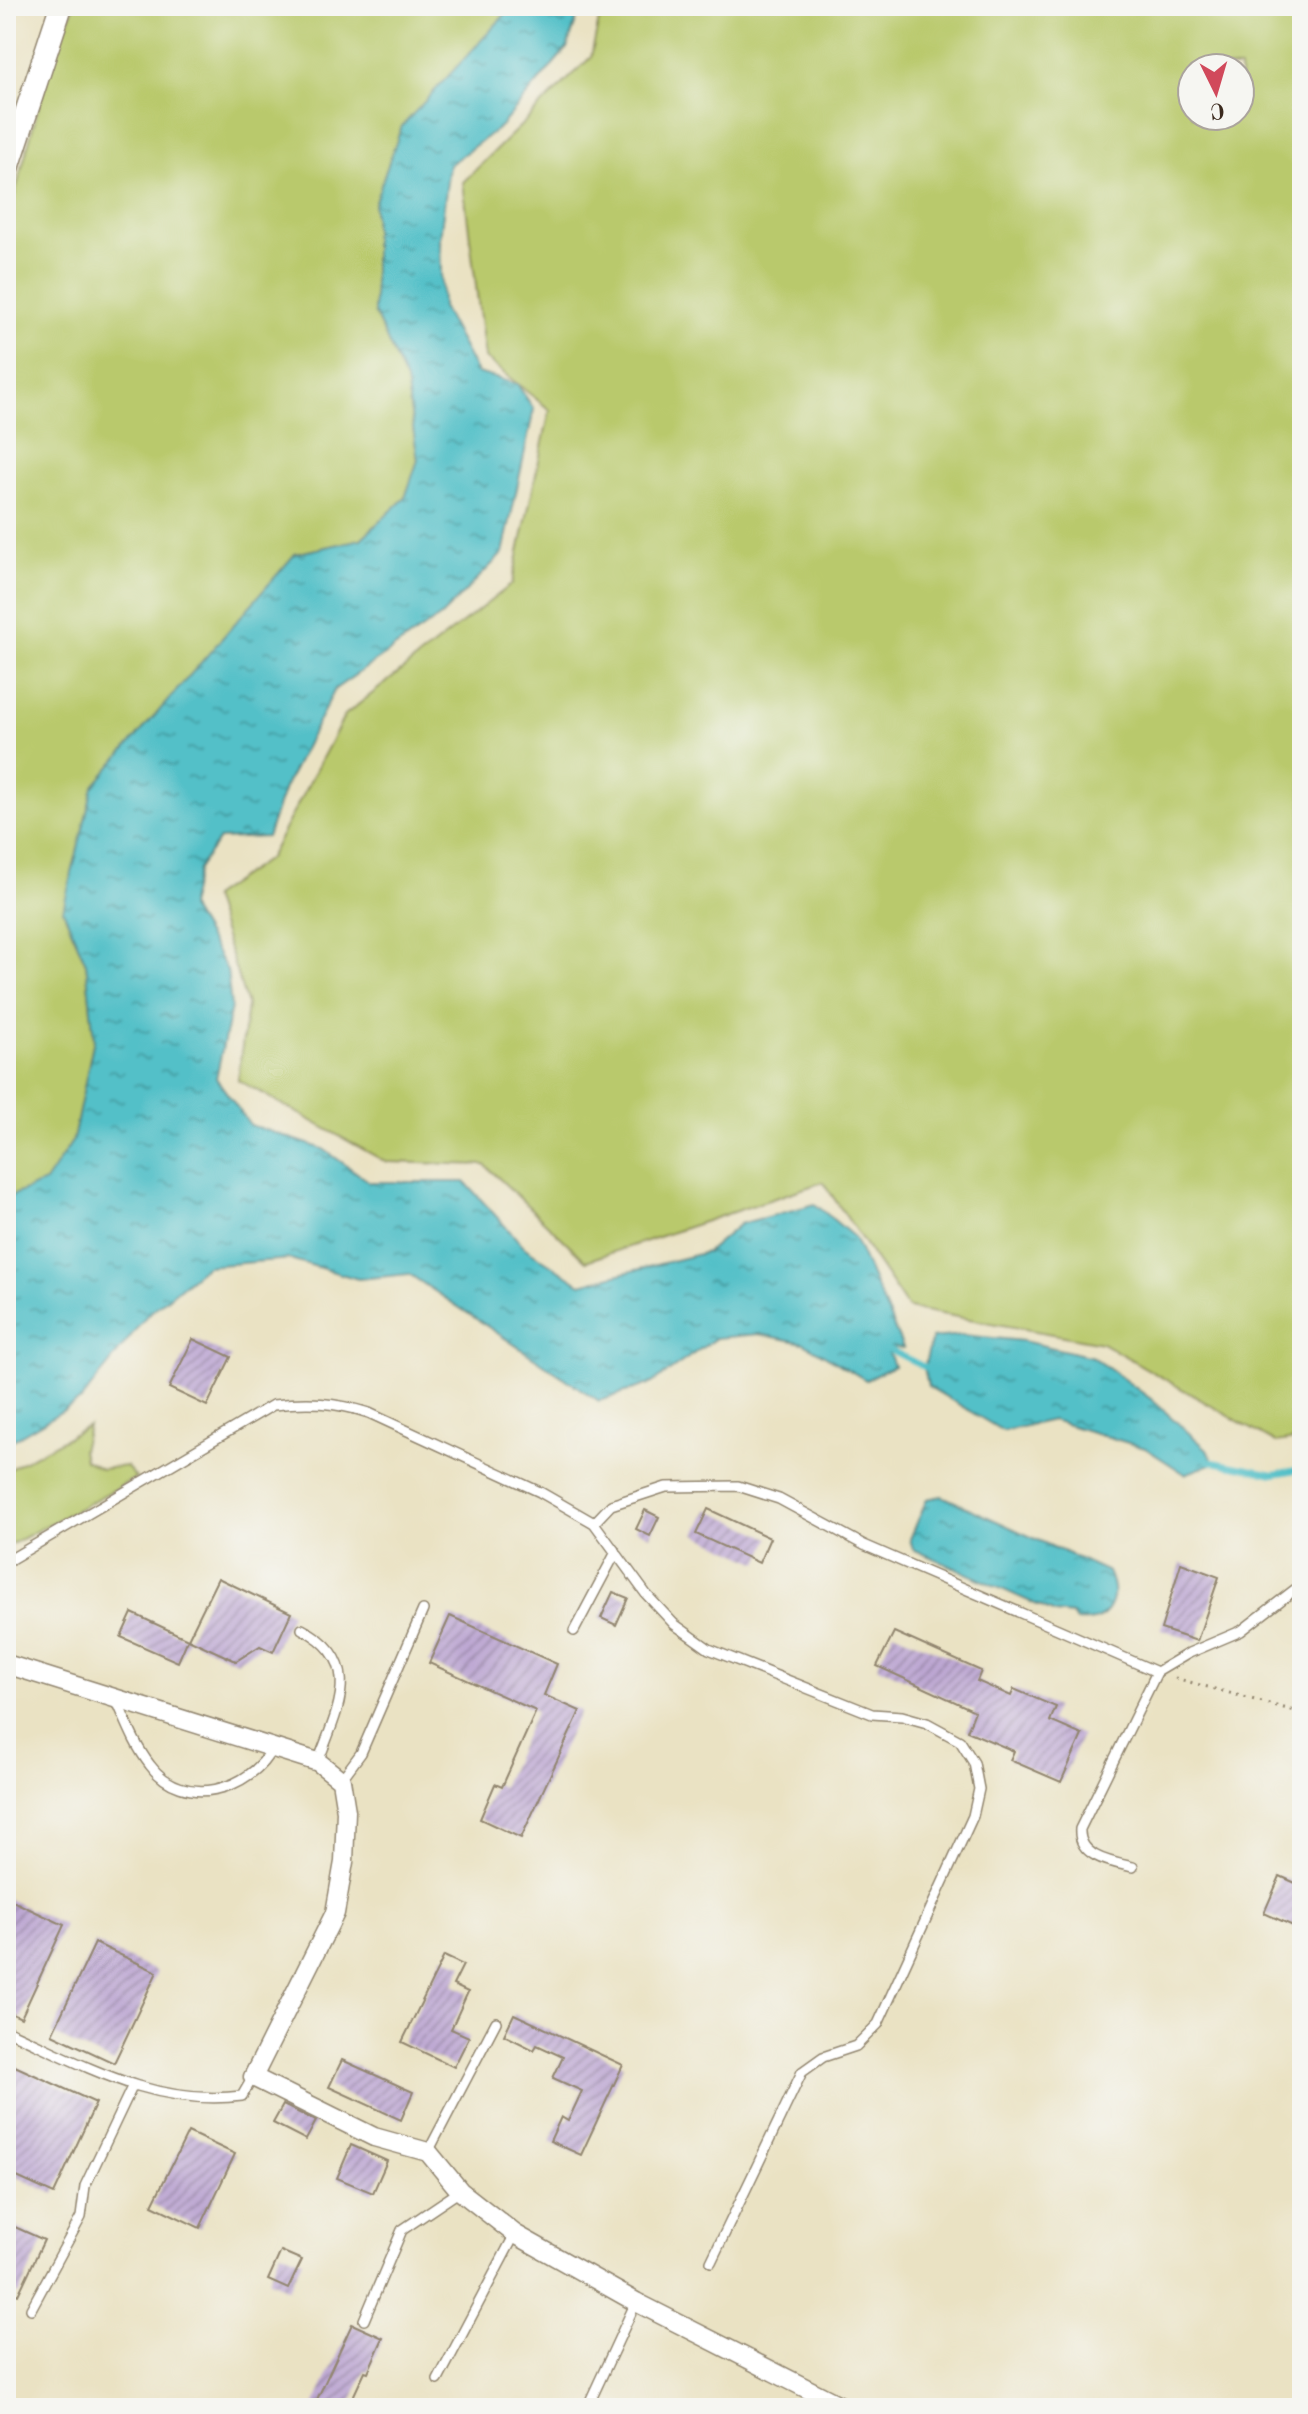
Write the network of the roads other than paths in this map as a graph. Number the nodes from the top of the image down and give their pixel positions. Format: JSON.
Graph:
{"nodes":[{"id":1,"x":61,"y":6,"type":"edge"},
{"id":2,"x":6,"y":174,"type":"edge"},
{"id":3,"x":594,"y":1523,"type":"junction"},
{"id":4,"x":616,"y":1552,"type":"junction"},
{"id":5,"x":6,"y":1562,"type":"edge"},
{"id":6,"x":1302,"y":1584,"type":"edge"},
{"id":7,"x":423,"y":1610,"type":"dead end"},
{"id":8,"x":302,"y":1629,"type":"dead end"},
{"id":9,"x":574,"y":1631,"type":"dead end"},
{"id":10,"x":6,"y":1664,"type":"edge"},
{"id":11,"x":1157,"y":1672,"type":"junction"},
{"id":12,"x":116,"y":1699,"type":"junction"},
{"id":13,"x":273,"y":1747,"type":"junction"},
{"id":14,"x":318,"y":1762,"type":"junction"},
{"id":15,"x":341,"y":1780,"type":"junction"},
{"id":16,"x":1133,"y":1867,"type":"dead end"},
{"id":17,"x":496,"y":2022,"type":"dead end"},
{"id":18,"x":6,"y":2030,"type":"edge"},
{"id":19,"x":253,"y":2077,"type":"junction"},
{"id":20,"x":132,"y":2087,"type":"junction"},
{"id":21,"x":428,"y":2152,"type":"junction"},
{"id":22,"x":460,"y":2191,"type":"junction"},
{"id":23,"x":515,"y":2234,"type":"junction"},
{"id":24,"x":711,"y":2262,"type":"dead end"},
{"id":25,"x":636,"y":2302,"type":"junction"},
{"id":26,"x":31,"y":2309,"type":"dead end"},
{"id":27,"x":364,"y":2320,"type":"dead end"},
{"id":28,"x":438,"y":2380,"type":"dead end"},
{"id":29,"x":587,"y":2408,"type":"edge"},
{"id":30,"x":845,"y":2408,"type":"edge"}],
"edges":[{"from":1,"to":2,"type":"street"},
{"from":3,"to":4,"type":"lane"},
{"from":3,"to":5,"type":"lane"},
{"from":3,"to":11,"type":"lane"},
{"from":4,"to":9,"type":"lane"},
{"from":4,"to":24,"type":"lane"},
{"from":6,"to":11,"type":"lane"},
{"from":7,"to":15,"type":"lane"},
{"from":8,"to":14,"type":"lane"},
{"from":10,"to":12,"type":"street"},
{"from":11,"to":16,"type":"lane"},
{"from":12,"to":13,"type":"street"},
{"from":12,"to":13,"type":"lane"},
{"from":13,"to":14,"type":"street"},
{"from":14,"to":15,"type":"street"},
{"from":15,"to":19,"type":"street"},
{"from":17,"to":21,"type":"lane"},
{"from":18,"to":20,"type":"lane"},
{"from":19,"to":20,"type":"lane"},
{"from":19,"to":21,"type":"street"},
{"from":20,"to":26,"type":"lane"},
{"from":21,"to":22,"type":"street"},
{"from":22,"to":23,"type":"street"},
{"from":22,"to":27,"type":"lane"},
{"from":23,"to":25,"type":"street"},
{"from":23,"to":28,"type":"lane"},
{"from":25,"to":29,"type":"lane"},
{"from":25,"to":30,"type":"street"}]}
